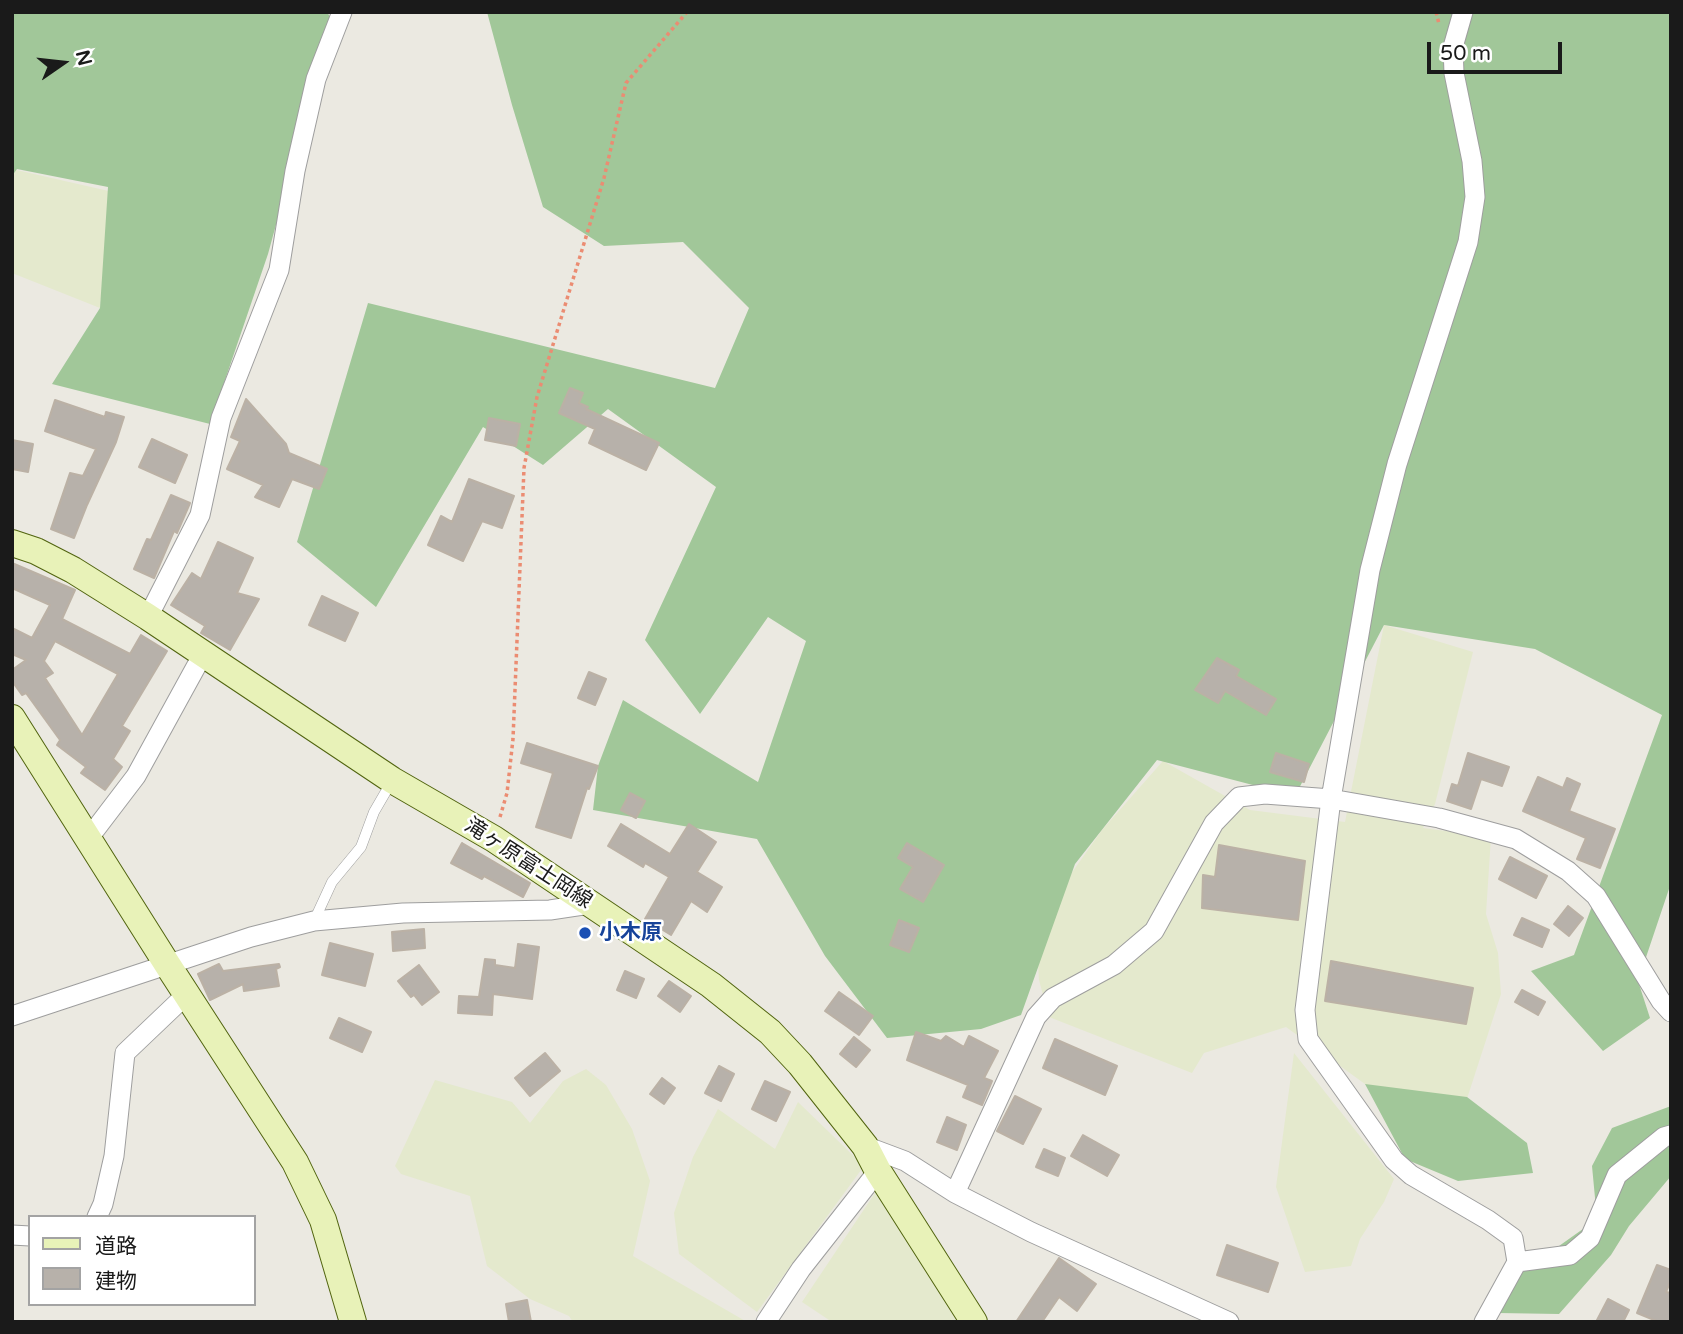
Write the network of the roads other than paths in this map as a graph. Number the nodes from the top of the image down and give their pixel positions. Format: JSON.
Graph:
{"nodes":[{"id":1,"x":342,"y":12,"type":"edge"},
{"id":2,"x":1463,"y":12,"type":"edge"},
{"id":3,"x":12,"y":543,"type":"edge"},
{"id":4,"x":148,"y":617,"type":"junction"},
{"id":5,"x":203,"y":654,"type":"junction"},
{"id":6,"x":12,"y":718,"type":"edge"},
{"id":7,"x":392,"y":780,"type":"junction"},
{"id":8,"x":1331,"y":799,"type":"junction"},
{"id":9,"x":88,"y":839,"type":"junction"},
{"id":10,"x":590,"y":904,"type":"junction"},
{"id":11,"x":314,"y":921,"type":"junction"},
{"id":12,"x":167,"y":964,"type":"junction"},
{"id":13,"x":187,"y":994,"type":"junction"},
{"id":14,"x":1671,"y":1012,"type":"edge"},
{"id":15,"x":12,"y":1016,"type":"edge"},
{"id":16,"x":1671,"y":1135,"type":"edge"},
{"id":17,"x":865,"y":1146,"type":"junction"},
{"id":18,"x":878,"y":1171,"type":"junction"},
{"id":19,"x":955,"y":1193,"type":"junction"},
{"id":20,"x":98,"y":1215,"type":"edge"},
{"id":21,"x":1517,"y":1262,"type":"junction"},
{"id":22,"x":353,"y":1322,"type":"edge"},
{"id":23,"x":766,"y":1322,"type":"edge"},
{"id":24,"x":974,"y":1322,"type":"edge"},
{"id":25,"x":1229,"y":1322,"type":"edge"},
{"id":26,"x":1484,"y":1322,"type":"edge"}],
"edges":[{"from":1,"to":4,"type":"street"},
{"from":2,"to":8,"type":"street"},
{"from":3,"to":4,"type":"main road","name":"滝ヶ原富士岡線"},
{"from":4,"to":5,"type":"main road","name":"滝ヶ原富士岡線"},
{"from":5,"to":7,"type":"main road","name":"滝ヶ原富士岡線"},
{"from":5,"to":9,"type":"street"},
{"from":6,"to":9,"type":"main road"},
{"from":7,"to":10,"type":"main road","name":"滝ヶ原富士岡線"},
{"from":7,"to":11,"type":"lane"},
{"from":8,"to":14,"type":"street"},
{"from":8,"to":19,"type":"street"},
{"from":8,"to":21,"type":"street"},
{"from":9,"to":12,"type":"main road"},
{"from":10,"to":11,"type":"street"},
{"from":10,"to":17,"type":"main road","name":"滝ヶ原富士岡線"},
{"from":11,"to":12,"type":"street"},
{"from":12,"to":13,"type":"main road"},
{"from":12,"to":15,"type":"street"},
{"from":13,"to":20,"type":"street"},
{"from":13,"to":22,"type":"main road"},
{"from":16,"to":21,"type":"street"},
{"from":17,"to":18,"type":"main road","name":"滝ヶ原富士岡線"},
{"from":17,"to":19,"type":"street"},
{"from":18,"to":23,"type":"street"},
{"from":18,"to":24,"type":"main road","name":"滝ヶ原富士岡線"},
{"from":19,"to":25,"type":"street"},
{"from":21,"to":26,"type":"street"}]}
